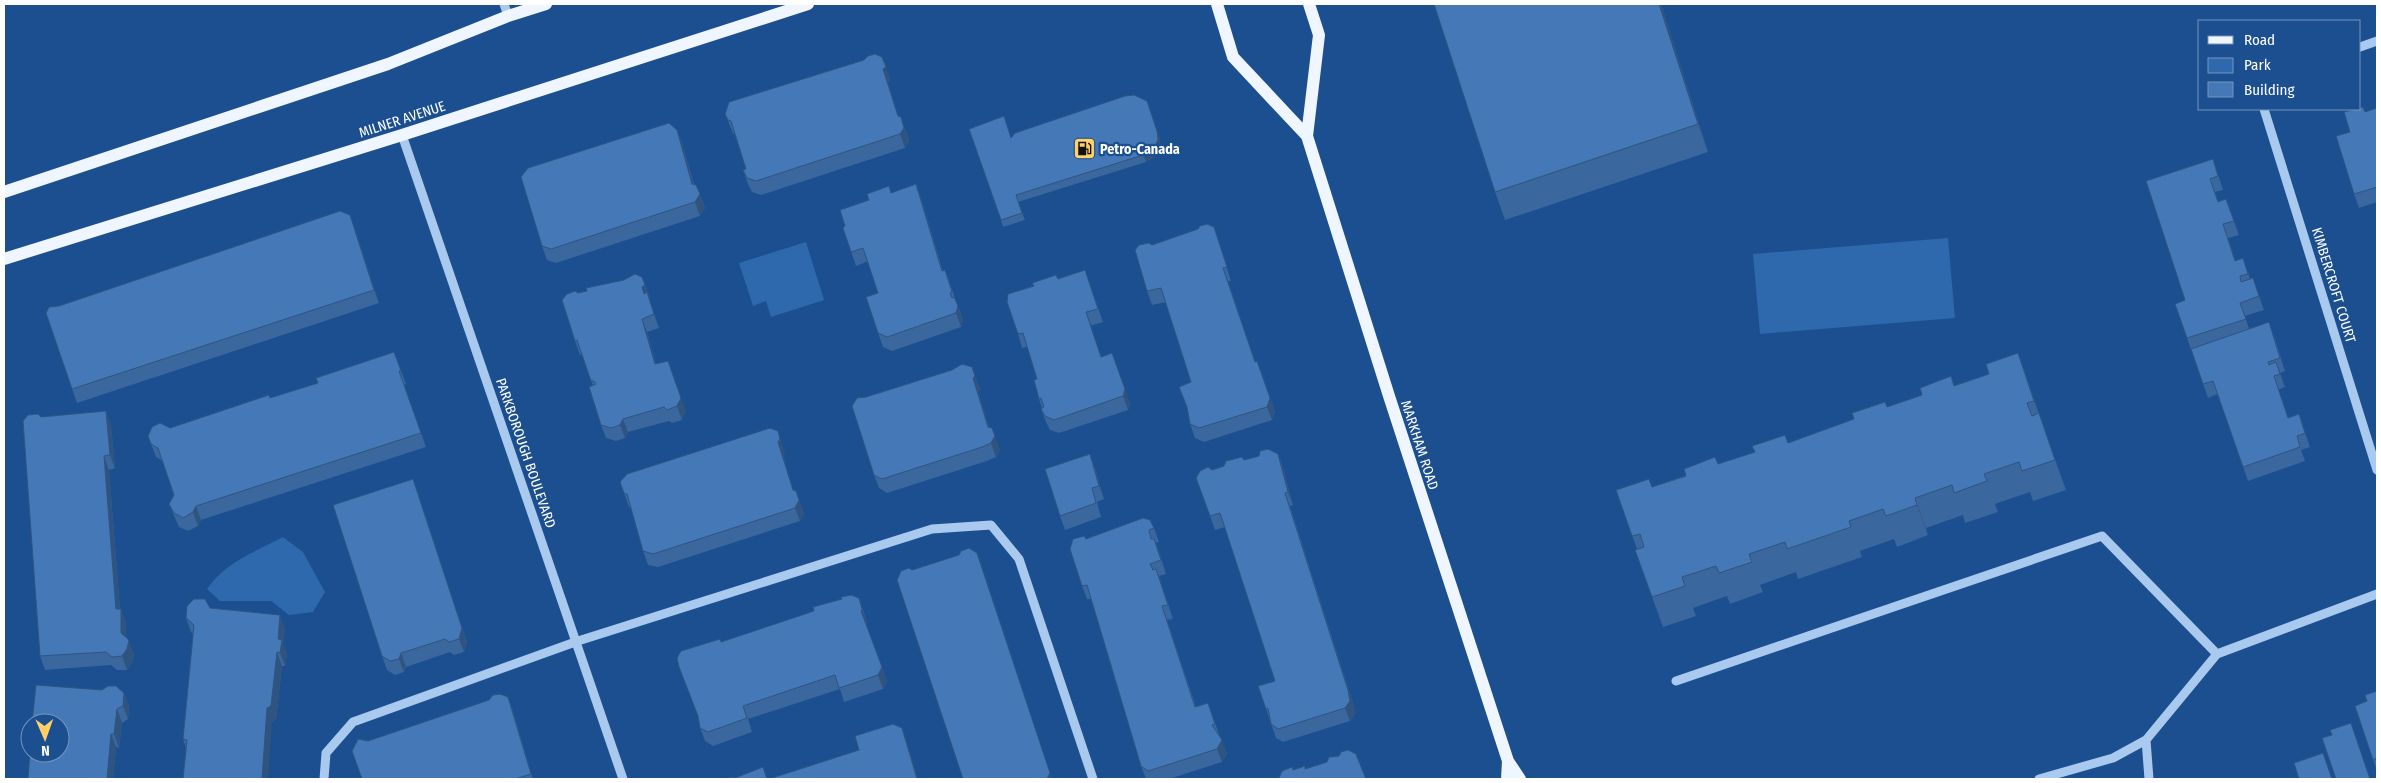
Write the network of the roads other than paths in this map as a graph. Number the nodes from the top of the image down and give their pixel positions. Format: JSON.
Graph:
{"nodes":[{"id":1,"x":546,"y":4,"type":"edge"},
{"id":2,"x":808,"y":4,"type":"edge"},
{"id":3,"x":1217,"y":4,"type":"edge"},
{"id":4,"x":1309,"y":4,"type":"edge"},
{"id":5,"x":506,"y":10,"type":"edge"},
{"id":6,"x":2377,"y":42,"type":"edge"},
{"id":7,"x":2361,"y":47,"type":"edge"},
{"id":8,"x":2264,"y":110,"type":"edge"},
{"id":9,"x":402,"y":135,"type":"junction"},
{"id":10,"x":1307,"y":136,"type":"junction"},
{"id":11,"x":4,"y":192,"type":"edge"},
{"id":12,"x":4,"y":259,"type":"edge"},
{"id":13,"x":2377,"y":470,"type":"edge"},
{"id":14,"x":2377,"y":594,"type":"edge"},
{"id":15,"x":578,"y":641,"type":"junction"},
{"id":16,"x":2217,"y":654,"type":"junction"},
{"id":17,"x":1676,"y":681,"type":"dead end"},
{"id":18,"x":2146,"y":740,"type":"junction"},
{"id":19,"x":1508,"y":761,"type":"junction"},
{"id":20,"x":324,"y":779,"type":"edge"},
{"id":21,"x":623,"y":779,"type":"edge"},
{"id":22,"x":1093,"y":779,"type":"edge"},
{"id":23,"x":1507,"y":779,"type":"edge"},
{"id":24,"x":1520,"y":779,"type":"edge"},
{"id":25,"x":2039,"y":779,"type":"edge"},
{"id":26,"x":2149,"y":779,"type":"edge"}],
"edges":[{"from":1,"to":5,"type":"main road"},
{"from":2,"to":9,"type":"main road","name":"MILNER AVENUE"},
{"from":3,"to":10,"type":"main road","name":"MARKHAM ROAD"},
{"from":4,"to":10,"type":"main road","name":"MARKHAM ROAD"},
{"from":5,"to":11,"type":"main road"},
{"from":6,"to":7,"type":"street"},
{"from":8,"to":13,"type":"street","name":"KIMBERCROFT COURT"},
{"from":9,"to":12,"type":"main road","name":"MILNER AVENUE"},
{"from":9,"to":15,"type":"street","name":"PARKBOROUGH BOULEVARD"},
{"from":10,"to":19,"type":"main road","name":"MARKHAM ROAD"},
{"from":14,"to":16,"type":"street"},
{"from":15,"to":20,"type":"street"},
{"from":15,"to":21,"type":"street","name":"PARKBOROUGH BOULEVARD"},
{"from":15,"to":22,"type":"street"},
{"from":16,"to":17,"type":"street"},
{"from":16,"to":18,"type":"street"},
{"from":18,"to":25,"type":"street"},
{"from":18,"to":26,"type":"street"},
{"from":19,"to":23,"type":"main road","name":"MARKHAM ROAD"},
{"from":19,"to":24,"type":"main road","name":"MARKHAM ROAD"}]}
